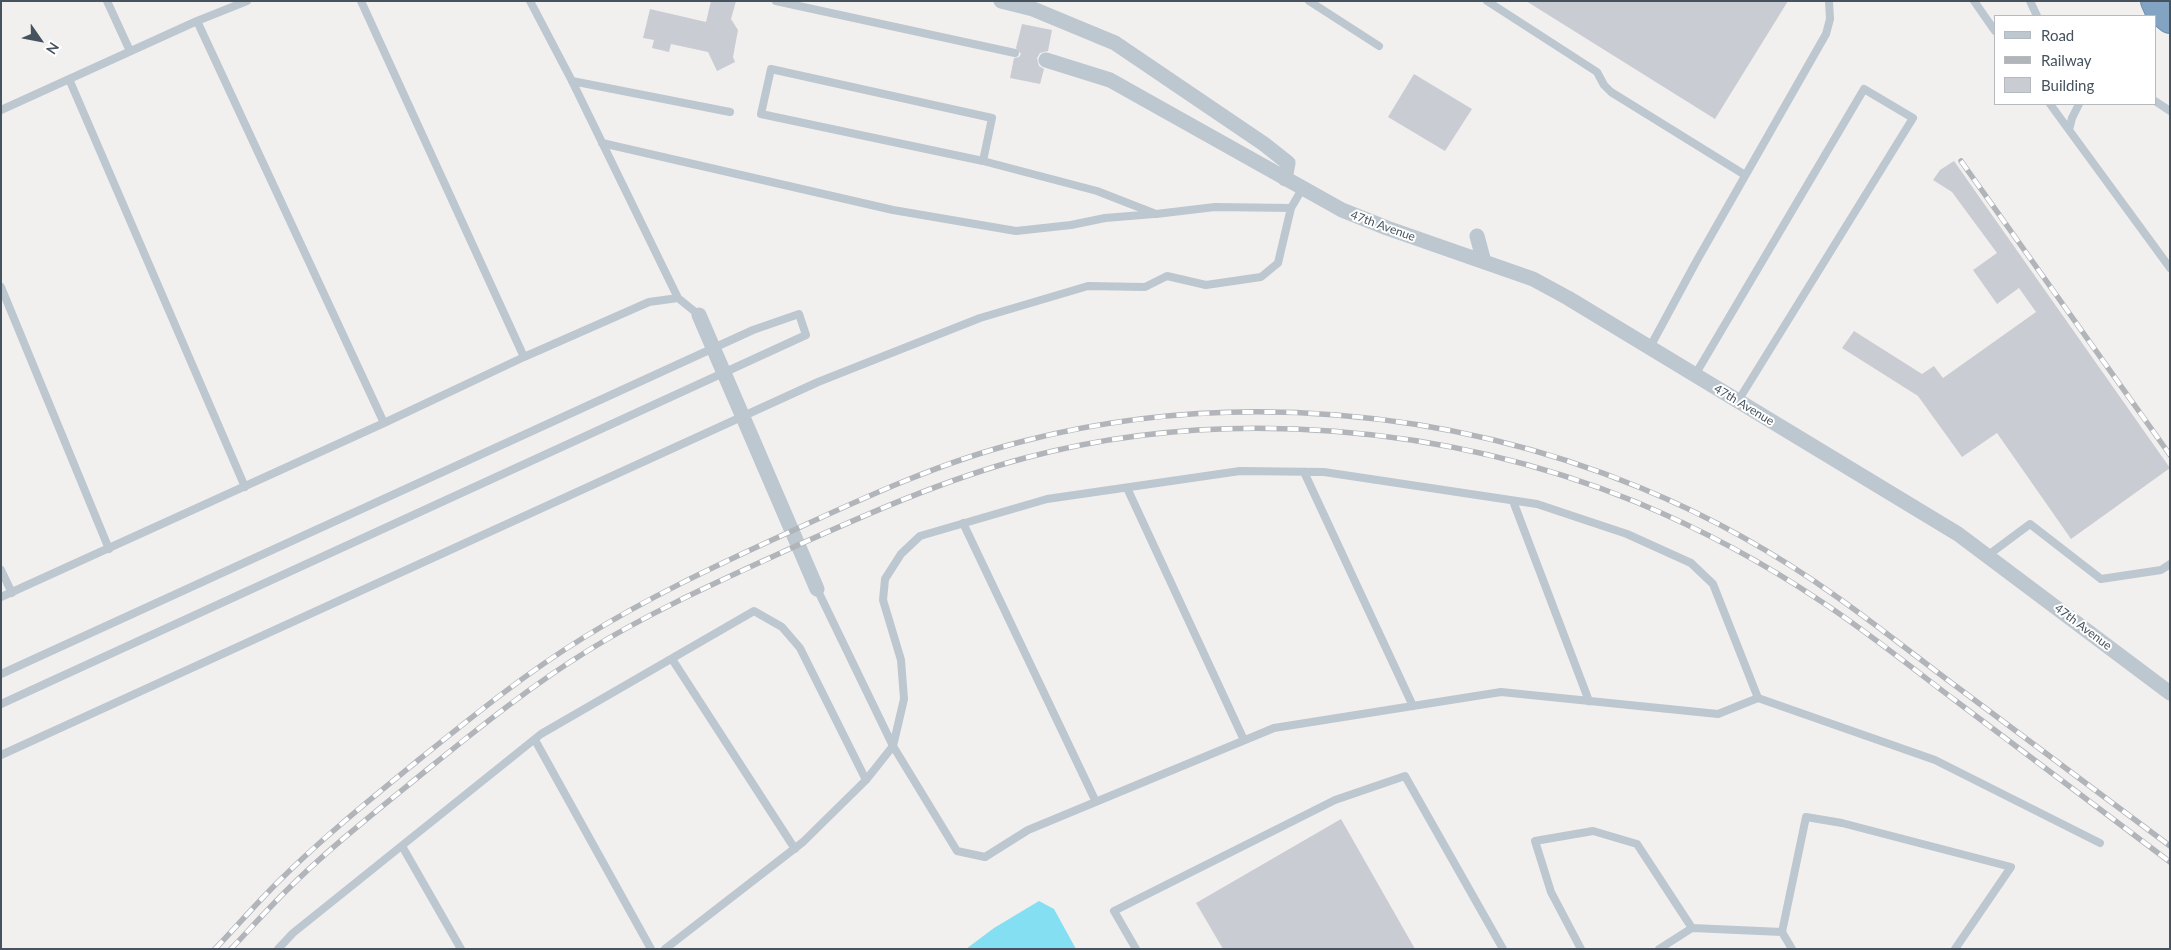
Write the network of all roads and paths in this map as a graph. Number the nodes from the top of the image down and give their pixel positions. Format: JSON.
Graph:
{"nodes":[{"id":1,"x":108,"y":1,"type":"edge"},
{"id":2,"x":247,"y":1,"type":"edge"},
{"id":3,"x":361,"y":1,"type":"edge"},
{"id":4,"x":530,"y":1,"type":"edge"},
{"id":5,"x":776,"y":1,"type":"edge"},
{"id":6,"x":1001,"y":1,"type":"edge"},
{"id":7,"x":1309,"y":1,"type":"edge"},
{"id":8,"x":1487,"y":1,"type":"edge"},
{"id":9,"x":1829,"y":1,"type":"edge"},
{"id":10,"x":1974,"y":1,"type":"edge"},
{"id":11,"x":2030,"y":1,"type":"edge"},
{"id":12,"x":2155,"y":1,"type":"edge"},
{"id":13,"x":2037,"y":15,"type":"edge"},
{"id":14,"x":2170,"y":19,"type":"edge"},
{"id":15,"x":197,"y":21,"type":"junction"},
{"id":16,"x":1994,"y":30,"type":"edge"},
{"id":17,"x":1379,"y":46,"type":"dead end"},
{"id":18,"x":130,"y":51,"type":"junction"},
{"id":19,"x":1015,"y":53,"type":"dead end"},
{"id":20,"x":1046,"y":60,"type":"dead end"},
{"id":21,"x":69,"y":79,"type":"junction"},
{"id":22,"x":572,"y":80,"type":"junction"},
{"id":23,"x":2156,"y":102,"type":"edge"},
{"id":24,"x":2051,"y":105,"type":"edge"},
{"id":25,"x":2078,"y":105,"type":"edge"},
{"id":26,"x":1,"y":110,"type":"edge"},
{"id":27,"x":2170,"y":111,"type":"edge"},
{"id":28,"x":730,"y":112,"type":"dead end"},
{"id":29,"x":2069,"y":130,"type":"junction"},
{"id":30,"x":602,"y":143,"type":"junction"},
{"id":31,"x":983,"y":161,"type":"junction"},
{"id":32,"x":1745,"y":175,"type":"junction"},
{"id":33,"x":1285,"y":179,"type":"junction"},
{"id":34,"x":1302,"y":189,"type":"junction"},
{"id":35,"x":1291,"y":208,"type":"junction"},
{"id":36,"x":1156,"y":214,"type":"junction"},
{"id":37,"x":1477,"y":236,"type":"dead end"},
{"id":38,"x":1484,"y":262,"type":"junction"},
{"id":39,"x":2170,"y":268,"type":"edge"},
{"id":40,"x":1,"y":287,"type":"edge"},
{"id":41,"x":678,"y":298,"type":"junction"},
{"id":42,"x":699,"y":315,"type":"joint"},
{"id":43,"x":713,"y":348,"type":"junction"},
{"id":44,"x":1650,"y":348,"type":"junction"},
{"id":45,"x":524,"y":357,"type":"junction"},
{"id":46,"x":724,"y":373,"type":"junction"},
{"id":47,"x":1695,"y":375,"type":"junction"},
{"id":48,"x":1738,"y":401,"type":"junction"},
{"id":49,"x":743,"y":417,"type":"junction"},
{"id":50,"x":384,"y":424,"type":"junction"},
{"id":51,"x":1304,"y":472,"type":"junction"},
{"id":52,"x":245,"y":487,"type":"junction"},
{"id":53,"x":1127,"y":488,"type":"junction"},
{"id":54,"x":1513,"y":501,"type":"junction"},
{"id":55,"x":963,"y":523,"type":"junction"},
{"id":56,"x":109,"y":549,"type":"junction"},
{"id":57,"x":1987,"y":556,"type":"junction"},
{"id":58,"x":2170,"y":564,"type":"edge"},
{"id":59,"x":1,"y":570,"type":"edge"},
{"id":60,"x":817,"y":589,"type":"joint"},
{"id":61,"x":12,"y":593,"type":"junction"},
{"id":62,"x":1,"y":597,"type":"edge"},
{"id":63,"x":672,"y":659,"type":"junction"},
{"id":64,"x":1,"y":674,"type":"edge"},
{"id":65,"x":2170,"y":693,"type":"edge"},
{"id":66,"x":1758,"y":698,"type":"junction"},
{"id":67,"x":1589,"y":701,"type":"junction"},
{"id":68,"x":1,"y":704,"type":"edge"},
{"id":69,"x":1413,"y":706,"type":"junction"},
{"id":70,"x":535,"y":740,"type":"junction"},
{"id":71,"x":1244,"y":740,"type":"junction"},
{"id":72,"x":893,"y":746,"type":"junction"},
{"id":73,"x":1,"y":755,"type":"edge"},
{"id":74,"x":866,"y":780,"type":"junction"},
{"id":75,"x":1096,"y":802,"type":"junction"},
{"id":76,"x":2100,"y":843,"type":"dead end"},
{"id":77,"x":402,"y":846,"type":"junction"},
{"id":78,"x":795,"y":849,"type":"junction"},
{"id":79,"x":1692,"y":928,"type":"junction"},
{"id":80,"x":1782,"y":932,"type":"junction"},
{"id":81,"x":278,"y":949,"type":"edge"},
{"id":82,"x":461,"y":949,"type":"edge"},
{"id":83,"x":651,"y":949,"type":"edge"},
{"id":84,"x":666,"y":949,"type":"edge"},
{"id":85,"x":1136,"y":949,"type":"edge"},
{"id":86,"x":1503,"y":949,"type":"edge"},
{"id":87,"x":1581,"y":949,"type":"edge"},
{"id":88,"x":1659,"y":949,"type":"edge"},
{"id":89,"x":1792,"y":949,"type":"edge"},
{"id":90,"x":1955,"y":949,"type":"edge"}],
"edges":[{"from":1,"to":18,"type":"lane"},
{"from":2,"to":15,"type":"lane"},
{"from":3,"to":45,"type":"lane"},
{"from":4,"to":22,"type":"lane"},
{"from":5,"to":19,"type":"lane"},
{"from":6,"to":33,"type":"street"},
{"from":7,"to":17,"type":"lane"},
{"from":8,"to":32,"type":"lane"},
{"from":9,"to":32,"type":"lane"},
{"from":10,"to":16,"type":"lane"},
{"from":11,"to":13,"type":"lane"},
{"from":12,"to":14,"type":"highway"},
{"from":15,"to":18,"type":"lane"},
{"from":15,"to":50,"type":"lane"},
{"from":18,"to":21,"type":"lane"},
{"from":20,"to":33,"type":"street","name":"47th Avenue"},
{"from":21,"to":26,"type":"lane"},
{"from":21,"to":52,"type":"lane"},
{"from":22,"to":28,"type":"lane"},
{"from":22,"to":30,"type":"lane"},
{"from":23,"to":27,"type":"lane"},
{"from":24,"to":29,"type":"lane"},
{"from":25,"to":29,"type":"lane"},
{"from":29,"to":39,"type":"lane"},
{"from":30,"to":36,"type":"lane"},
{"from":30,"to":41,"type":"lane"},
{"from":31,"to":31,"type":"lane"},
{"from":31,"to":36,"type":"lane"},
{"from":32,"to":44,"type":"lane"},
{"from":33,"to":34,"type":"street","name":"47th Avenue"},
{"from":34,"to":35,"type":"lane"},
{"from":34,"to":38,"type":"street","name":"47th Avenue"},
{"from":35,"to":36,"type":"lane"},
{"from":35,"to":49,"type":"lane"},
{"from":37,"to":38,"type":"street"},
{"from":38,"to":44,"type":"street","name":"47th Avenue"},
{"from":40,"to":56,"type":"lane"},
{"from":41,"to":42,"type":"lane"},
{"from":41,"to":45,"type":"lane"},
{"from":42,"to":43,"type":"street"},
{"from":43,"to":46,"type":"street"},
{"from":43,"to":46,"type":"lane"},
{"from":43,"to":64,"type":"lane"},
{"from":44,"to":47,"type":"street","name":"47th Avenue"},
{"from":45,"to":50,"type":"lane"},
{"from":46,"to":49,"type":"street"},
{"from":46,"to":68,"type":"lane"},
{"from":47,"to":48,"type":"street","name":"47th Avenue"},
{"from":47,"to":48,"type":"lane"},
{"from":48,"to":57,"type":"street","name":"47th Avenue"},
{"from":49,"to":60,"type":"street"},
{"from":49,"to":73,"type":"lane"},
{"from":50,"to":52,"type":"lane"},
{"from":51,"to":53,"type":"lane"},
{"from":51,"to":54,"type":"lane"},
{"from":51,"to":69,"type":"lane"},
{"from":52,"to":56,"type":"lane"},
{"from":53,"to":55,"type":"lane"},
{"from":53,"to":71,"type":"lane"},
{"from":54,"to":66,"type":"lane"},
{"from":54,"to":67,"type":"lane"},
{"from":55,"to":72,"type":"lane"},
{"from":55,"to":75,"type":"lane"},
{"from":56,"to":61,"type":"lane"},
{"from":57,"to":58,"type":"lane"},
{"from":57,"to":65,"type":"street","name":"47th Avenue"},
{"from":59,"to":61,"type":"lane"},
{"from":60,"to":72,"type":"lane"},
{"from":61,"to":62,"type":"lane"},
{"from":63,"to":70,"type":"lane"},
{"from":63,"to":74,"type":"lane"},
{"from":63,"to":78,"type":"lane"},
{"from":66,"to":67,"type":"lane"},
{"from":66,"to":76,"type":"lane"},
{"from":67,"to":69,"type":"lane"},
{"from":69,"to":71,"type":"lane"},
{"from":70,"to":77,"type":"lane"},
{"from":70,"to":83,"type":"lane"},
{"from":71,"to":75,"type":"lane"},
{"from":72,"to":74,"type":"lane"},
{"from":72,"to":75,"type":"lane"},
{"from":74,"to":78,"type":"lane"},
{"from":77,"to":81,"type":"lane"},
{"from":77,"to":82,"type":"lane"},
{"from":78,"to":84,"type":"lane"},
{"from":79,"to":80,"type":"lane"},
{"from":79,"to":87,"type":"lane"},
{"from":79,"to":88,"type":"lane"},
{"from":80,"to":89,"type":"lane"},
{"from":80,"to":90,"type":"lane"},
{"from":85,"to":86,"type":"lane"}]}
